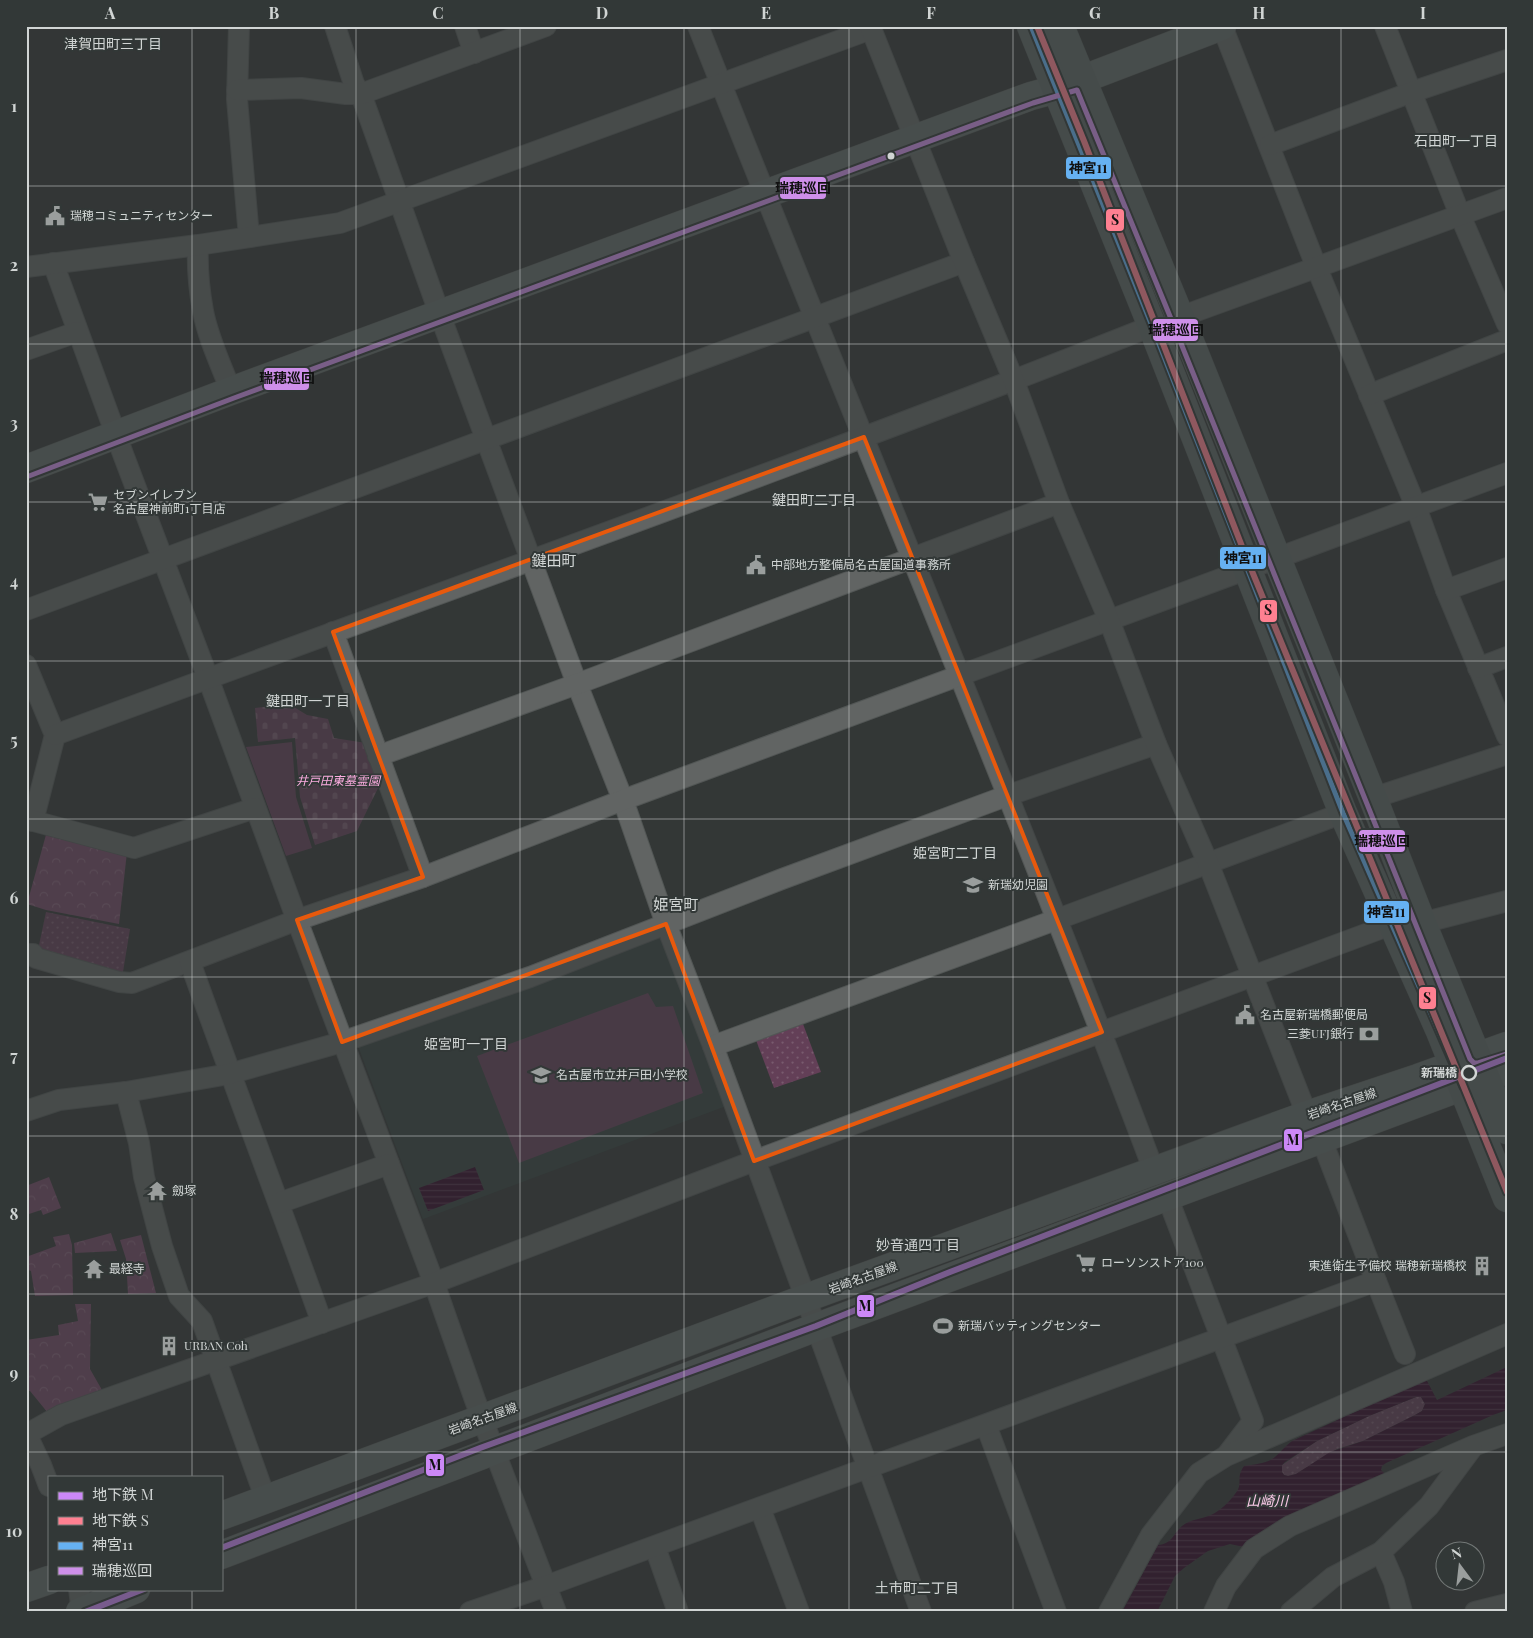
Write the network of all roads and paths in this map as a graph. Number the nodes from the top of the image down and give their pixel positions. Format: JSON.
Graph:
{"nodes":[{"id":1,"x":239,"y":26,"type":"edge"},
{"id":2,"x":335,"y":26,"type":"edge"},
{"id":3,"x":465,"y":26,"type":"edge"},
{"id":4,"x":546,"y":26,"type":"edge"},
{"id":5,"x":698,"y":26,"type":"edge"},
{"id":6,"x":1031,"y":26,"type":"edge"},
{"id":7,"x":1060,"y":26,"type":"edge"},
{"id":8,"x":1222,"y":26,"type":"edge"},
{"id":9,"x":1385,"y":26,"type":"edge"},
{"id":10,"x":870,"y":28,"type":"edge"},
{"id":11,"x":474,"y":53,"type":"junction"},
{"id":12,"x":1507,"y":60,"type":"edge"},
{"id":13,"x":721,"y":84,"type":"junction"},
{"id":14,"x":1069,"y":84,"type":"junction"},
{"id":15,"x":237,"y":90,"type":"junction"},
{"id":16,"x":1412,"y":92,"type":"junction"},
{"id":17,"x":361,"y":94,"type":"junction"},
{"id":18,"x":915,"y":139,"type":"junction"},
{"id":19,"x":1270,"y":145,"type":"junction"},
{"id":20,"x":765,"y":195,"type":"junction"},
{"id":21,"x":1507,"y":198,"type":"edge"},
{"id":22,"x":399,"y":201,"type":"junction"},
{"id":23,"x":1460,"y":215,"type":"junction"},
{"id":24,"x":249,"y":237,"type":"junction"},
{"id":25,"x":198,"y":245,"type":"junction"},
{"id":26,"x":964,"y":262,"type":"junction"},
{"id":27,"x":53,"y":263,"type":"junction"},
{"id":28,"x":1316,"y":266,"type":"junction"},
{"id":29,"x":26,"y":267,"type":"edge"},
{"id":30,"x":440,"y":315,"type":"junction"},
{"id":31,"x":1180,"y":317,"type":"junction"},
{"id":32,"x":815,"y":319,"type":"junction"},
{"id":33,"x":1507,"y":324,"type":"edge"},
{"id":34,"x":1152,"y":326,"type":"junction"},
{"id":35,"x":77,"y":332,"type":"junction"},
{"id":36,"x":1507,"y":340,"type":"edge"},
{"id":37,"x":26,"y":350,"type":"edge"},
{"id":38,"x":1014,"y":381,"type":"junction"},
{"id":39,"x":231,"y":391,"type":"junction"},
{"id":40,"x":1370,"y":395,"type":"junction"},
{"id":41,"x":116,"y":434,"type":"junction"},
{"id":42,"x":864,"y":437,"type":"junction"},
{"id":43,"x":488,"y":440,"type":"junction"},
{"id":44,"x":26,"y":469,"type":"edge"},
{"id":45,"x":1507,"y":473,"type":"edge"},
{"id":46,"x":1059,"y":503,"type":"junction"},
{"id":47,"x":1416,"y":507,"type":"junction"},
{"id":48,"x":912,"y":558,"type":"junction"},
{"id":49,"x":1276,"y":558,"type":"junction"},
{"id":50,"x":162,"y":560,"type":"junction"},
{"id":51,"x":532,"y":560,"type":"junction"},
{"id":52,"x":1507,"y":568,"type":"edge"},
{"id":53,"x":1246,"y":569,"type":"junction"},
{"id":54,"x":1446,"y":590,"type":"junction"},
{"id":55,"x":26,"y":610,"type":"edge"},
{"id":56,"x":1109,"y":620,"type":"junction"},
{"id":57,"x":332,"y":632,"type":"junction"},
{"id":58,"x":1507,"y":657,"type":"edge"},
{"id":59,"x":26,"y":665,"type":"edge"},
{"id":60,"x":1478,"y":668,"type":"junction"},
{"id":61,"x":959,"y":676,"type":"junction"},
{"id":62,"x":208,"y":678,"type":"junction"},
{"id":63,"x":578,"y":684,"type":"junction"},
{"id":64,"x":55,"y":735,"type":"junction"},
{"id":65,"x":1507,"y":736,"type":"edge"},
{"id":66,"x":1156,"y":744,"type":"junction"},
{"id":67,"x":1507,"y":754,"type":"edge"},
{"id":68,"x":378,"y":756,"type":"junction"},
{"id":69,"x":1009,"y":796,"type":"junction"},
{"id":70,"x":1373,"y":798,"type":"junction"},
{"id":71,"x":623,"y":800,"type":"junction"},
{"id":72,"x":255,"y":808,"type":"junction"},
{"id":73,"x":1343,"y":813,"type":"junction"},
{"id":74,"x":30,"y":820,"type":"edge"},
{"id":75,"x":1208,"y":863,"type":"junction"},
{"id":76,"x":423,"y":876,"type":"junction"},
{"id":77,"x":1507,"y":900,"type":"edge"},
{"id":78,"x":1058,"y":919,"type":"junction"},
{"id":79,"x":297,"y":920,"type":"junction"},
{"id":80,"x":1422,"y":923,"type":"junction"},
{"id":81,"x":666,"y":924,"type":"junction"},
{"id":82,"x":1393,"y":924,"type":"junction"},
{"id":83,"x":26,"y":954,"type":"edge"},
{"id":84,"x":190,"y":962,"type":"junction"},
{"id":85,"x":1253,"y":977,"type":"junction"},
{"id":86,"x":1102,"y":1032,"type":"junction"},
{"id":87,"x":342,"y":1042,"type":"junction"},
{"id":88,"x":713,"y":1046,"type":"junction"},
{"id":89,"x":1507,"y":1046,"type":"edge"},
{"id":90,"x":1477,"y":1071,"type":"edge"},
{"id":91,"x":230,"y":1074,"type":"junction"},
{"id":92,"x":126,"y":1092,"type":"junction"},
{"id":93,"x":26,"y":1111,"type":"edge"},
{"id":94,"x":1307,"y":1115,"type":"junction"},
{"id":95,"x":1507,"y":1130,"type":"edge"},
{"id":96,"x":1321,"y":1138,"type":"junction"},
{"id":97,"x":754,"y":1161,"type":"junction"},
{"id":98,"x":389,"y":1164,"type":"junction"},
{"id":99,"x":1154,"y":1171,"type":"junction"},
{"id":100,"x":1166,"y":1196,"type":"junction"},
{"id":101,"x":1507,"y":1198,"type":"edge"},
{"id":102,"x":279,"y":1202,"type":"junction"},
{"id":103,"x":1376,"y":1281,"type":"junction"},
{"id":104,"x":434,"y":1282,"type":"junction"},
{"id":105,"x":806,"y":1298,"type":"junction"},
{"id":106,"x":322,"y":1323,"type":"junction"},
{"id":107,"x":817,"y":1327,"type":"junction"},
{"id":108,"x":1507,"y":1334,"type":"edge"},
{"id":109,"x":1221,"y":1338,"type":"junction"},
{"id":110,"x":1405,"y":1354,"type":"dead end"},
{"id":111,"x":216,"y":1360,"type":"junction"},
{"id":112,"x":482,"y":1419,"type":"junction"},
{"id":113,"x":986,"y":1424,"type":"junction"},
{"id":114,"x":27,"y":1434,"type":"edge"},
{"id":115,"x":1507,"y":1434,"type":"edge"},
{"id":116,"x":1473,"y":1446,"type":"junction"},
{"id":117,"x":494,"y":1450,"type":"junction"},
{"id":118,"x":1226,"y":1456,"type":"junction"},
{"id":119,"x":868,"y":1468,"type":"junction"},
{"id":120,"x":48,"y":1484,"type":"edge"},
{"id":121,"x":266,"y":1500,"type":"junction"},
{"id":122,"x":760,"y":1508,"type":"junction"},
{"id":123,"x":222,"y":1516,"type":"edge"},
{"id":124,"x":654,"y":1546,"type":"junction"},
{"id":125,"x":1381,"y":1552,"type":"junction"},
{"id":126,"x":222,"y":1555,"type":"edge"},
{"id":127,"x":48,"y":1580,"type":"edge"},
{"id":128,"x":546,"y":1586,"type":"junction"},
{"id":129,"x":26,"y":1588,"type":"edge"},
{"id":130,"x":133,"y":1590,"type":"edge"},
{"id":131,"x":81,"y":1606,"type":"edge"},
{"id":132,"x":470,"y":1612,"type":"edge"},
{"id":133,"x":556,"y":1612,"type":"edge"},
{"id":134,"x":678,"y":1612,"type":"edge"},
{"id":135,"x":798,"y":1612,"type":"edge"},
{"id":136,"x":921,"y":1612,"type":"edge"},
{"id":137,"x":1056,"y":1612,"type":"edge"},
{"id":138,"x":1110,"y":1612,"type":"edge"},
{"id":139,"x":1214,"y":1612,"type":"edge"},
{"id":140,"x":1291,"y":1612,"type":"edge"},
{"id":141,"x":1402,"y":1612,"type":"edge"}],
"edges":[{"from":1,"to":15,"type":"street"},
{"from":2,"to":17,"type":"street"},
{"from":3,"to":11,"type":"street"},
{"from":4,"to":11,"type":"street"},
{"from":5,"to":13,"type":"street"},
{"from":6,"to":14,"type":"main road"},
{"from":7,"to":14,"type":"main road"},
{"from":8,"to":14,"type":"main road"},
{"from":8,"to":19,"type":"street"},
{"from":9,"to":16,"type":"street"},
{"from":10,"to":13,"type":"street"},
{"from":10,"to":18,"type":"street"},
{"from":11,"to":17,"type":"street"},
{"from":12,"to":16,"type":"street"},
{"from":13,"to":20,"type":"street"},
{"from":13,"to":22,"type":"street"},
{"from":14,"to":18,"type":"main road"},
{"from":14,"to":31,"type":"main road"},
{"from":14,"to":34,"type":"main road"},
{"from":15,"to":17,"type":"street"},
{"from":15,"to":24,"type":"street"},
{"from":16,"to":19,"type":"street"},
{"from":16,"to":23,"type":"street"},
{"from":17,"to":22,"type":"street"},
{"from":18,"to":20,"type":"main road"},
{"from":18,"to":26,"type":"street"},
{"from":19,"to":28,"type":"street"},
{"from":20,"to":30,"type":"main road"},
{"from":20,"to":32,"type":"street"},
{"from":21,"to":23,"type":"street"},
{"from":22,"to":24,"type":"street"},
{"from":22,"to":30,"type":"street"},
{"from":23,"to":28,"type":"street"},
{"from":23,"to":33,"type":"street"},
{"from":24,"to":25,"type":"street"},
{"from":25,"to":27,"type":"street"},
{"from":25,"to":39,"type":"street"},
{"from":26,"to":32,"type":"street"},
{"from":26,"to":38,"type":"street"},
{"from":27,"to":29,"type":"street"},
{"from":27,"to":35,"type":"street"},
{"from":28,"to":31,"type":"street"},
{"from":28,"to":40,"type":"street"},
{"from":30,"to":39,"type":"main road"},
{"from":30,"to":43,"type":"street"},
{"from":31,"to":49,"type":"main road"},
{"from":32,"to":42,"type":"street"},
{"from":32,"to":43,"type":"street"},
{"from":34,"to":38,"type":"street"},
{"from":34,"to":53,"type":"main road"},
{"from":35,"to":37,"type":"street"},
{"from":35,"to":41,"type":"street"},
{"from":36,"to":40,"type":"street"},
{"from":38,"to":42,"type":"street"},
{"from":38,"to":46,"type":"street"},
{"from":39,"to":41,"type":"main road"},
{"from":40,"to":47,"type":"street"},
{"from":41,"to":44,"type":"main road"},
{"from":41,"to":50,"type":"street"},
{"from":42,"to":48,"type":"street"},
{"from":42,"to":51,"type":"street"},
{"from":43,"to":50,"type":"street"},
{"from":43,"to":51,"type":"street"},
{"from":45,"to":47,"type":"street"},
{"from":46,"to":48,"type":"street"},
{"from":46,"to":56,"type":"street"},
{"from":47,"to":49,"type":"street"},
{"from":47,"to":54,"type":"street"},
{"from":48,"to":61,"type":"street"},
{"from":48,"to":63,"type":"street"},
{"from":49,"to":53,"type":"street"},
{"from":49,"to":70,"type":"main road"},
{"from":50,"to":55,"type":"street"},
{"from":50,"to":62,"type":"street"},
{"from":51,"to":57,"type":"street"},
{"from":51,"to":63,"type":"street"},
{"from":52,"to":54,"type":"street"},
{"from":53,"to":56,"type":"street"},
{"from":53,"to":73,"type":"main road"},
{"from":54,"to":60,"type":"street"},
{"from":56,"to":61,"type":"street"},
{"from":56,"to":66,"type":"street"},
{"from":57,"to":62,"type":"street"},
{"from":57,"to":68,"type":"street"},
{"from":58,"to":60,"type":"street"},
{"from":59,"to":64,"type":"street"},
{"from":60,"to":65,"type":"street"},
{"from":61,"to":69,"type":"street"},
{"from":61,"to":71,"type":"street"},
{"from":62,"to":64,"type":"street"},
{"from":62,"to":72,"type":"street"},
{"from":63,"to":68,"type":"street"},
{"from":63,"to":71,"type":"street"},
{"from":64,"to":74,"type":"street"},
{"from":66,"to":69,"type":"street"},
{"from":66,"to":75,"type":"street"},
{"from":67,"to":70,"type":"street"},
{"from":68,"to":76,"type":"street"},
{"from":69,"to":78,"type":"street"},
{"from":69,"to":81,"type":"street"},
{"from":70,"to":80,"type":"main road"},
{"from":71,"to":76,"type":"street"},
{"from":71,"to":81,"type":"street"},
{"from":72,"to":74,"type":"street"},
{"from":72,"to":79,"type":"street"},
{"from":73,"to":75,"type":"street"},
{"from":73,"to":82,"type":"main road"},
{"from":75,"to":78,"type":"street"},
{"from":75,"to":85,"type":"street"},
{"from":76,"to":79,"type":"street"},
{"from":77,"to":80,"type":"street"},
{"from":78,"to":86,"type":"street"},
{"from":78,"to":88,"type":"street"},
{"from":79,"to":84,"type":"street"},
{"from":79,"to":87,"type":"street"},
{"from":80,"to":90,"type":"main road"},
{"from":81,"to":87,"type":"street"},
{"from":81,"to":88,"type":"street"},
{"from":82,"to":85,"type":"street"},
{"from":82,"to":90,"type":"main road"},
{"from":83,"to":84,"type":"street"},
{"from":84,"to":91,"type":"street"},
{"from":85,"to":86,"type":"street"},
{"from":85,"to":94,"type":"street"},
{"from":86,"to":97,"type":"street"},
{"from":86,"to":99,"type":"street"},
{"from":87,"to":91,"type":"street"},
{"from":87,"to":98,"type":"street"},
{"from":88,"to":97,"type":"street"},
{"from":89,"to":90,"type":"main road","name":"岩崎名古屋線"},
{"from":90,"to":94,"type":"main road","name":"岩崎名古屋線"},
{"from":90,"to":95,"type":"main road"},
{"from":90,"to":96,"type":"main road","name":"岩崎名古屋線"},
{"from":90,"to":101,"type":"main road"},
{"from":91,"to":92,"type":"street"},
{"from":91,"to":102,"type":"street"},
{"from":92,"to":93,"type":"street"},
{"from":92,"to":111,"type":"street"},
{"from":94,"to":96,"type":"street"},
{"from":94,"to":99,"type":"main road","name":"岩崎名古屋線"},
{"from":96,"to":100,"type":"main road","name":"岩崎名古屋線"},
{"from":96,"to":103,"type":"street"},
{"from":97,"to":104,"type":"street"},
{"from":97,"to":105,"type":"street"},
{"from":98,"to":102,"type":"street"},
{"from":98,"to":104,"type":"street"},
{"from":99,"to":105,"type":"main road","name":"岩崎名古屋線"},
{"from":100,"to":107,"type":"main road","name":"岩崎名古屋線"},
{"from":100,"to":109,"type":"street"},
{"from":102,"to":106,"type":"street"},
{"from":103,"to":109,"type":"street"},
{"from":103,"to":110,"type":"street"},
{"from":104,"to":106,"type":"street"},
{"from":104,"to":112,"type":"street"},
{"from":105,"to":107,"type":"street"},
{"from":105,"to":112,"type":"main road","name":"岩崎名古屋線"},
{"from":106,"to":111,"type":"street"},
{"from":107,"to":117,"type":"main road","name":"岩崎名古屋線"},
{"from":107,"to":119,"type":"street"},
{"from":108,"to":118,"type":"street"},
{"from":109,"to":113,"type":"street"},
{"from":109,"to":118,"type":"street"},
{"from":111,"to":114,"type":"street"},
{"from":111,"to":121,"type":"street"},
{"from":112,"to":117,"type":"street"},
{"from":112,"to":121,"type":"main road","name":"岩崎名古屋線"},
{"from":113,"to":119,"type":"street"},
{"from":113,"to":137,"type":"street"},
{"from":114,"to":120,"type":"street"},
{"from":115,"to":116,"type":"street"},
{"from":116,"to":125,"type":"street"},
{"from":116,"to":139,"type":"street"},
{"from":117,"to":126,"type":"main road","name":"岩崎名古屋線"},
{"from":117,"to":128,"type":"street"},
{"from":118,"to":138,"type":"street"},
{"from":119,"to":122,"type":"street"},
{"from":119,"to":136,"type":"street"},
{"from":121,"to":123,"type":"main road","name":"岩崎名古屋線"},
{"from":122,"to":124,"type":"street"},
{"from":122,"to":135,"type":"street"},
{"from":124,"to":128,"type":"street"},
{"from":124,"to":134,"type":"street"},
{"from":125,"to":140,"type":"street"},
{"from":125,"to":141,"type":"street"},
{"from":127,"to":129,"type":"main road"},
{"from":128,"to":132,"type":"street"},
{"from":128,"to":133,"type":"street"},
{"from":130,"to":131,"type":"main road"}]}
